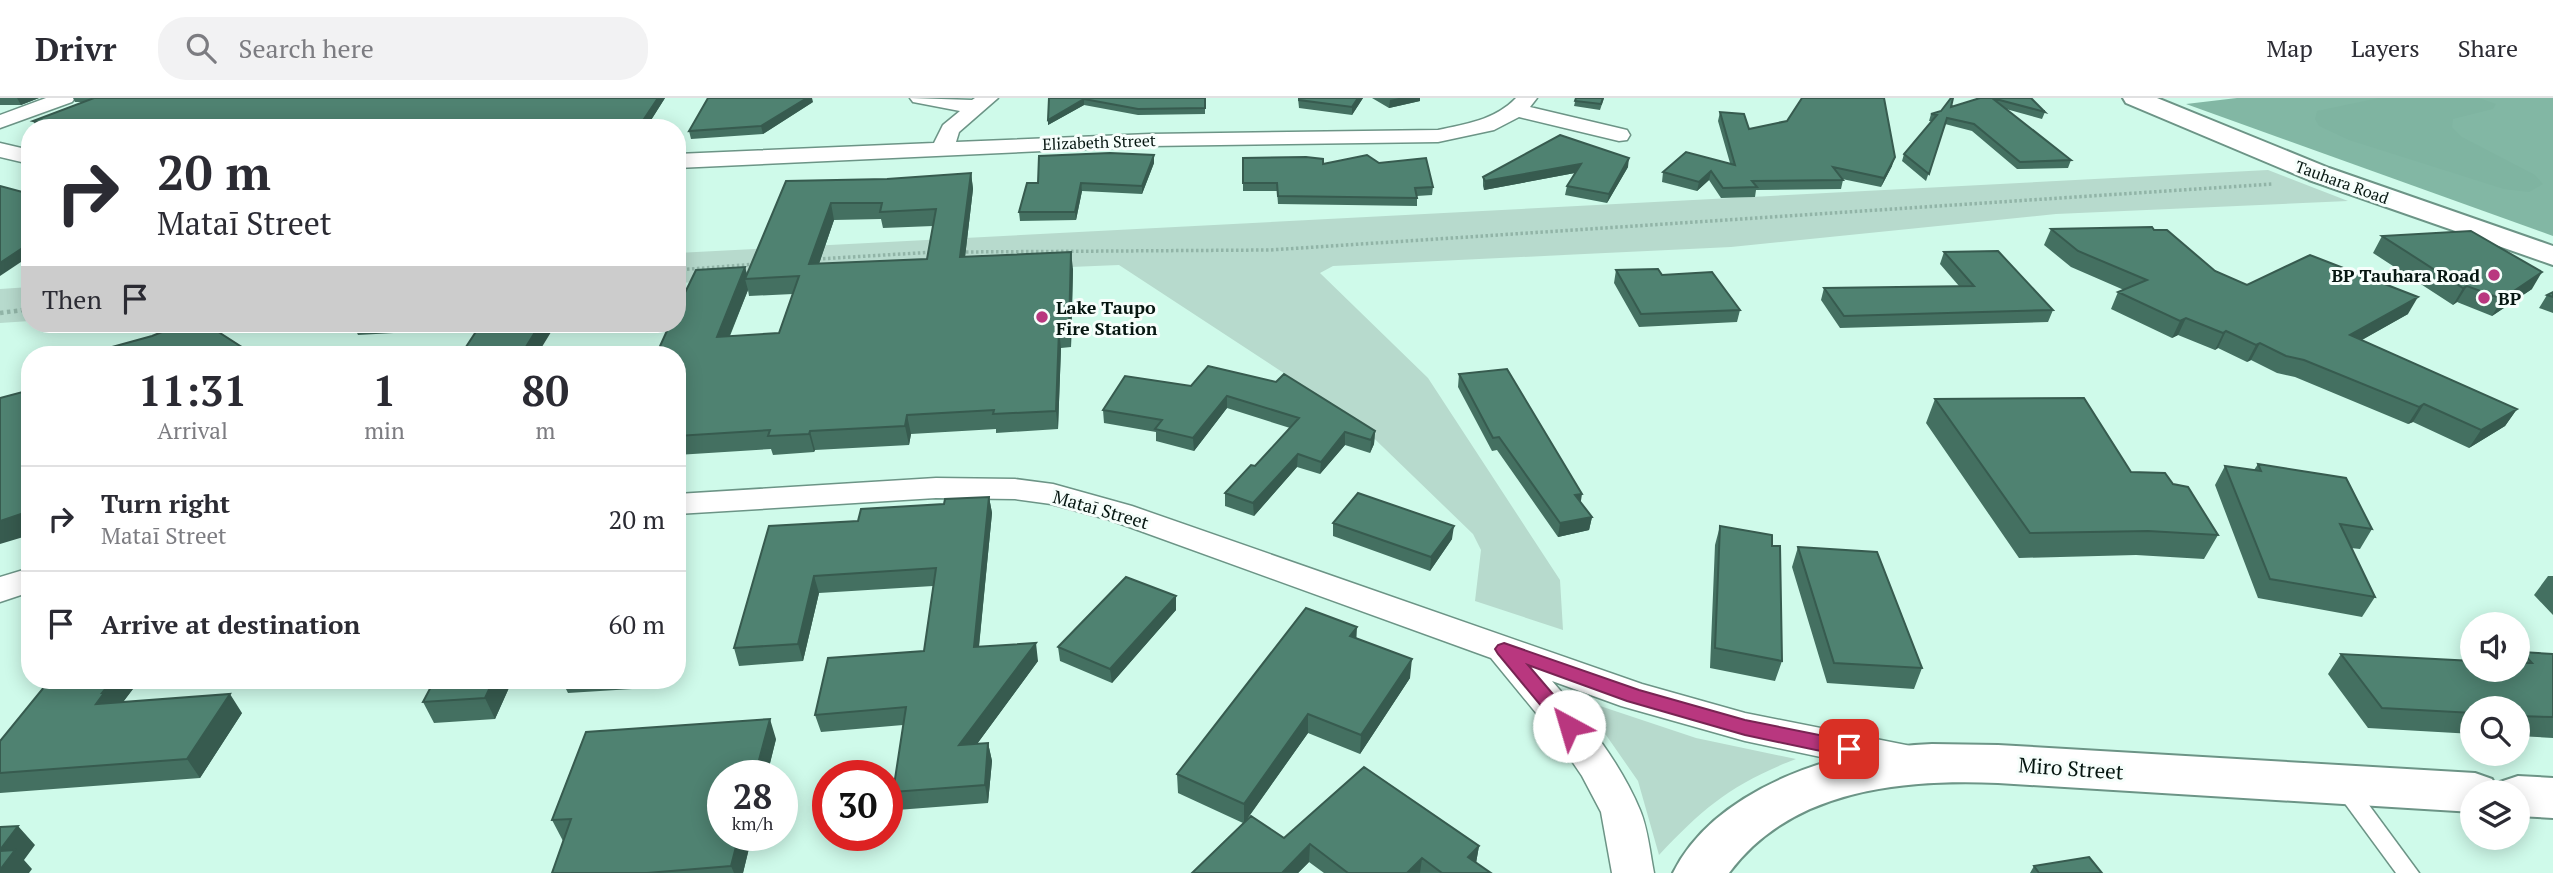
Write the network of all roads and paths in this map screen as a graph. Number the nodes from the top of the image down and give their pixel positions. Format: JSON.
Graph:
{"nodes":[{"id":1,"x":65,"y":98,"type":"edge"},
{"id":2,"x":920,"y":98,"type":"edge"},
{"id":3,"x":2135,"y":98,"type":"edge"},
{"id":4,"x":982,"y":103,"type":"edge"},
{"id":5,"x":1522,"y":104,"type":"edge"},
{"id":6,"x":0,"y":122,"type":"edge"},
{"id":7,"x":1619,"y":135,"type":"dead end"},
{"id":8,"x":942,"y":149,"type":"junction"},
{"id":9,"x":0,"y":150,"type":"edge"},
{"id":10,"x":21,"y":155,"type":"edge"},
{"id":11,"x":686,"y":160,"type":"edge"},
{"id":12,"x":2319,"y":174,"type":"junction"},
{"id":13,"x":937,"y":251,"type":"edge"},
{"id":14,"x":951,"y":251,"type":"edge"},
{"id":15,"x":2553,"y":256,"type":"edge"},
{"id":16,"x":814,"y":260,"type":"edge"},
{"id":17,"x":759,"y":264,"type":"edge"},
{"id":18,"x":686,"y":269,"type":"edge"},
{"id":19,"x":21,"y":310,"type":"edge"},
{"id":20,"x":0,"y":313,"type":"edge"},
{"id":21,"x":686,"y":503,"type":"edge"},
{"id":22,"x":21,"y":582,"type":"edge"},
{"id":23,"x":0,"y":590,"type":"edge"},
{"id":24,"x":1504,"y":649,"type":"junction"},
{"id":25,"x":1921,"y":763,"type":"junction"},
{"id":26,"x":2342,"y":783,"type":"junction"},
{"id":27,"x":2460,"y":792,"type":"edge"},
{"id":28,"x":2530,"y":797,"type":"edge"},
{"id":29,"x":2553,"y":798,"type":"edge"},
{"id":30,"x":1633,"y":873,"type":"edge"},
{"id":31,"x":1699,"y":873,"type":"edge"},
{"id":32,"x":2408,"y":873,"type":"edge"}],
"edges":[{"from":1,"to":6,"type":"street"},
{"from":2,"to":4,"type":"street"},
{"from":3,"to":12,"type":"street","name":"Tauhara Road"},
{"from":4,"to":8,"type":"street"},
{"from":5,"to":7,"type":"street","name":"Elizabeth Street"},
{"from":5,"to":8,"type":"street","name":"Elizabeth Street"},
{"from":8,"to":11,"type":"street","name":"Elizabeth Street"},
{"from":9,"to":10,"type":"street"},
{"from":12,"to":14,"type":"path"},
{"from":12,"to":15,"type":"street","name":"Tauhara Road"},
{"from":13,"to":16,"type":"path"},
{"from":17,"to":18,"type":"path"},
{"from":19,"to":20,"type":"path"},
{"from":21,"to":24,"type":"street","name":"Mataī Street"},
{"from":22,"to":23,"type":"street"},
{"from":24,"to":25,"type":"street","name":"Mataī Street"},
{"from":24,"to":30,"type":"street"},
{"from":25,"to":26,"type":"street","name":"Miro Street"},
{"from":25,"to":31,"type":"street","name":"Miro Street"},
{"from":26,"to":27,"type":"street","name":"Miro Street"},
{"from":26,"to":32,"type":"lane"},
{"from":28,"to":29,"type":"street"}]}
